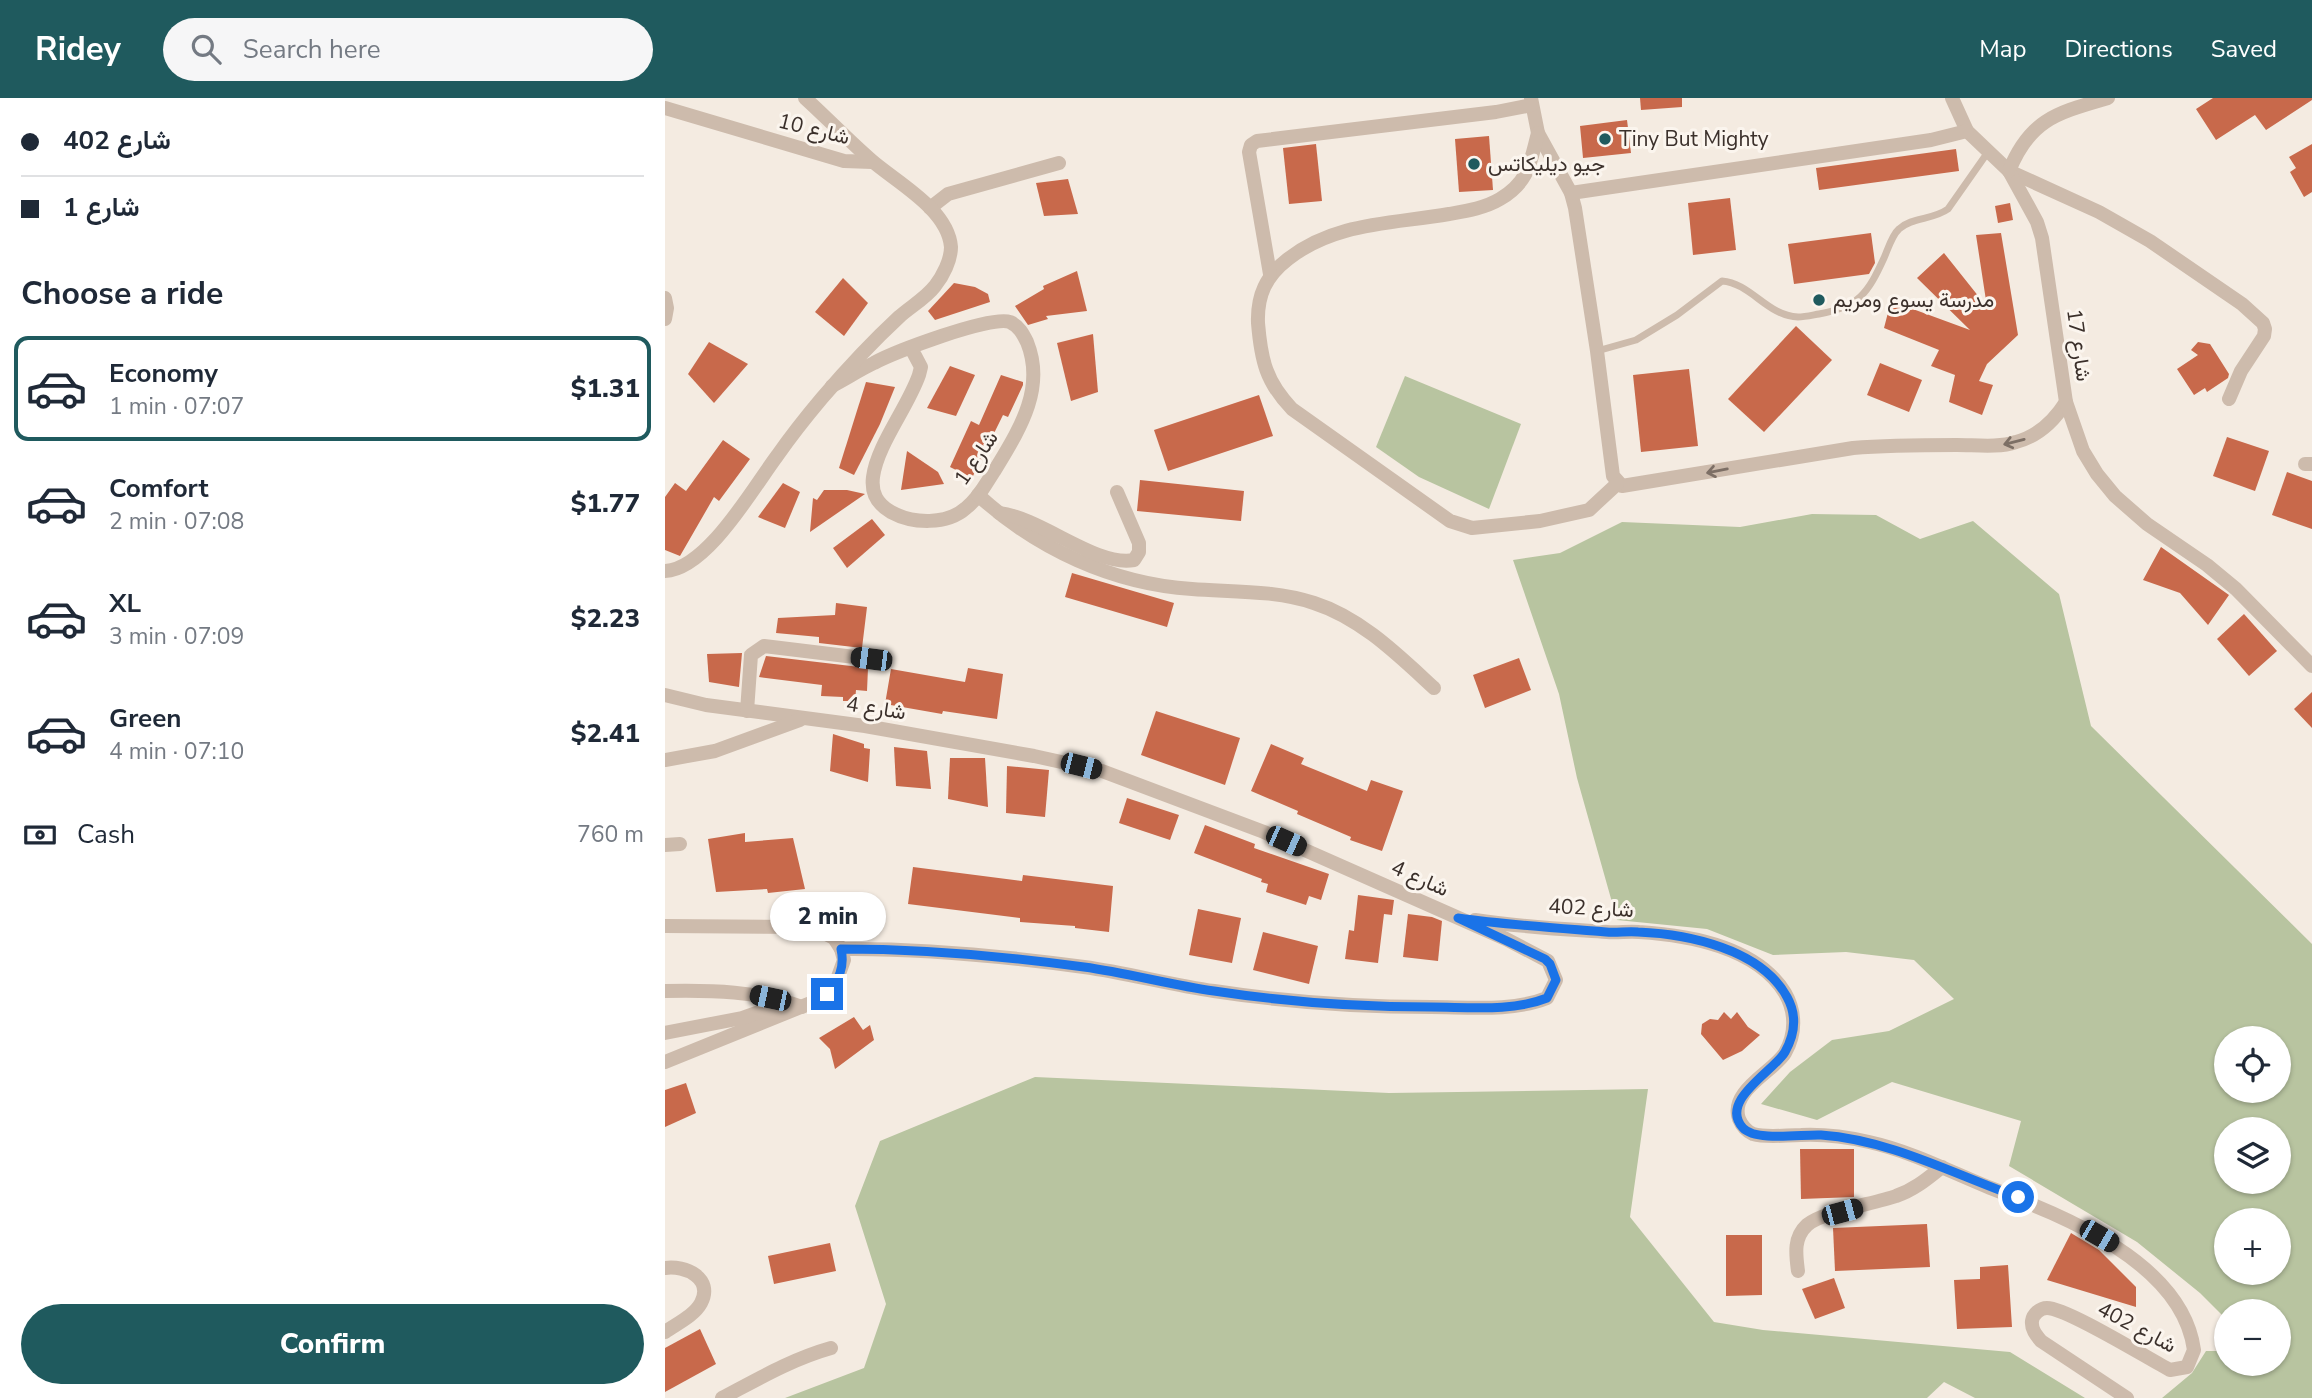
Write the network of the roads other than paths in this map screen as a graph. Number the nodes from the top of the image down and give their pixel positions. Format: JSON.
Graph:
{"nodes":[{"id":1,"x":805,"y":98,"type":"edge"},
{"id":2,"x":1952,"y":98,"type":"edge"},
{"id":3,"x":2108,"y":98,"type":"edge"},
{"id":4,"x":1532,"y":102,"type":"edge"},
{"id":5,"x":665,"y":108,"type":"edge"},
{"id":6,"x":1966,"y":131,"type":"junction"},
{"id":7,"x":1538,"y":133,"type":"junction"},
{"id":8,"x":1988,"y":152,"type":"junction"},
{"id":9,"x":872,"y":162,"type":"junction"},
{"id":10,"x":1059,"y":163,"type":"dead end"},
{"id":11,"x":2009,"y":171,"type":"junction"},
{"id":12,"x":1571,"y":193,"type":"junction"},
{"id":13,"x":930,"y":208,"type":"junction"},
{"id":14,"x":1270,"y":275,"type":"junction"},
{"id":15,"x":665,"y":298,"type":"edge"},
{"id":16,"x":665,"y":319,"type":"edge"},
{"id":17,"x":911,"y":348,"type":"junction"},
{"id":18,"x":1597,"y":351,"type":"junction"},
{"id":19,"x":832,"y":386,"type":"junction"},
{"id":20,"x":2229,"y":399,"type":"dead end"},
{"id":21,"x":2066,"y":402,"type":"junction"},
{"id":22,"x":1617,"y":484,"type":"junction"},
{"id":23,"x":1117,"y":492,"type":"dead end"},
{"id":24,"x":978,"y":495,"type":"junction"},
{"id":25,"x":997,"y":513,"type":"junction"},
{"id":26,"x":665,"y":571,"type":"edge"},
{"id":27,"x":871,"y":659,"type":"dead end"},
{"id":28,"x":2312,"y":666,"type":"edge"},
{"id":29,"x":1434,"y":688,"type":"dead end"},
{"id":30,"x":665,"y":695,"type":"edge"},
{"id":31,"x":747,"y":710,"type":"junction"},
{"id":32,"x":805,"y":718,"type":"junction"},
{"id":33,"x":665,"y":760,"type":"edge"},
{"id":34,"x":1458,"y":918,"type":"junction"},
{"id":35,"x":665,"y":926,"type":"edge"},
{"id":36,"x":841,"y":949,"type":"junction"},
{"id":37,"x":665,"y":991,"type":"edge"},
{"id":38,"x":787,"y":1001,"type":"junction"},
{"id":39,"x":802,"y":1007,"type":"junction"},
{"id":40,"x":665,"y":1033,"type":"edge"},
{"id":41,"x":665,"y":1062,"type":"edge"},
{"id":42,"x":1942,"y":1167,"type":"junction"},
{"id":43,"x":665,"y":1268,"type":"edge"},
{"id":44,"x":1798,"y":1271,"type":"dead end"},
{"id":45,"x":665,"y":1332,"type":"edge"},
{"id":46,"x":831,"y":1348,"type":"dead end"},
{"id":47,"x":722,"y":1398,"type":"edge"},
{"id":48,"x":2127,"y":1398,"type":"edge"}],
"edges":[{"from":1,"to":9,"type":"street"},
{"from":2,"to":6,"type":"street"},
{"from":3,"to":11,"type":"street"},
{"from":4,"to":7,"type":"street"},
{"from":4,"to":14,"type":"street"},
{"from":5,"to":9,"type":"street","name":"شارع 10"},
{"from":6,"to":8,"type":"street"},
{"from":6,"to":12,"type":"street"},
{"from":7,"to":12,"type":"street"},
{"from":7,"to":14,"type":"street"},
{"from":8,"to":11,"type":"street"},
{"from":8,"to":18,"type":"lane"},
{"from":9,"to":13,"type":"street"},
{"from":10,"to":13,"type":"street"},
{"from":11,"to":20,"type":"street"},
{"from":11,"to":21,"type":"street","name":"شارع 17"},
{"from":12,"to":18,"type":"street"},
{"from":13,"to":19,"type":"street"},
{"from":14,"to":22,"type":"street"},
{"from":15,"to":16,"type":"street"},
{"from":17,"to":19,"type":"street","name":"شارع 1"},
{"from":17,"to":24,"type":"street","name":"شارع 1"},
{"from":17,"to":24,"type":"street","name":"شارع 1"},
{"from":18,"to":22,"type":"street"},
{"from":19,"to":26,"type":"street"},
{"from":21,"to":22,"type":"street","name":"شارع 17","one_way":true},
{"from":21,"to":28,"type":"street"},
{"from":23,"to":25,"type":"street"},
{"from":24,"to":25,"type":"street"},
{"from":25,"to":29,"type":"street"},
{"from":27,"to":31,"type":"street"},
{"from":30,"to":31,"type":"street","name":"شارع 4"},
{"from":31,"to":32,"type":"street","name":"شارع 4"},
{"from":32,"to":33,"type":"street"},
{"from":32,"to":34,"type":"street","name":"شارع 4"},
{"from":34,"to":36,"type":"street","name":"شارع 4"},
{"from":34,"to":42,"type":"street","name":"شارع 402"},
{"from":35,"to":36,"type":"street"},
{"from":36,"to":39,"type":"street"},
{"from":37,"to":38,"type":"street"},
{"from":38,"to":39,"type":"street"},
{"from":38,"to":40,"type":"street"},
{"from":39,"to":41,"type":"street"},
{"from":42,"to":44,"type":"street"},
{"from":42,"to":48,"type":"street","name":"شارع 402"},
{"from":43,"to":45,"type":"street"},
{"from":46,"to":47,"type":"street"}]}
